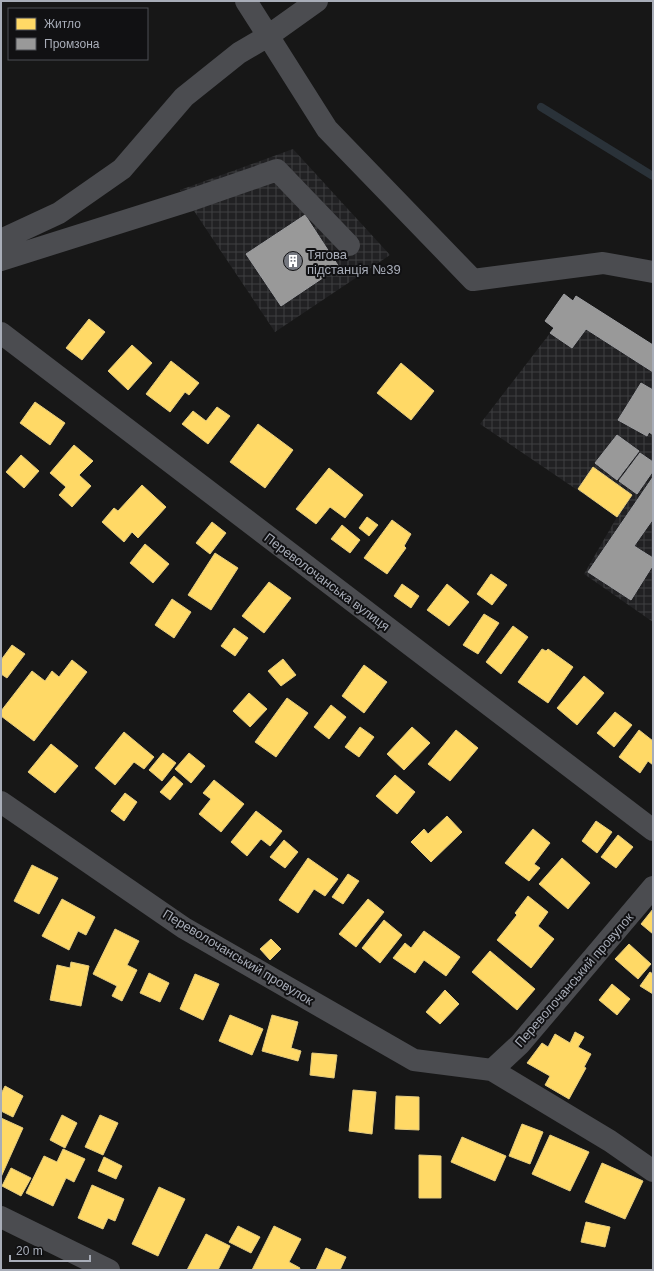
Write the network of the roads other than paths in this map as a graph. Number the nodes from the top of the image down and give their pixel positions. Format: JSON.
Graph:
{"nodes":[{"id":1,"x":246,"y":1,"type":"edge"},
{"id":2,"x":318,"y":1,"type":"edge"},
{"id":3,"x":268,"y":36,"type":"junction"},
{"id":4,"x":1,"y":240,"type":"edge"},
{"id":5,"x":349,"y":245,"type":"dead end"},
{"id":6,"x":1,"y":260,"type":"edge"},
{"id":7,"x":653,"y":272,"type":"edge"},
{"id":8,"x":1,"y":333,"type":"edge"},
{"id":9,"x":1,"y":802,"type":"edge"},
{"id":10,"x":653,"y":830,"type":"edge"},
{"id":11,"x":653,"y":887,"type":"edge"},
{"id":12,"x":492,"y":1070,"type":"junction"},
{"id":13,"x":653,"y":1172,"type":"edge"},
{"id":14,"x":1,"y":1217,"type":"edge"},
{"id":15,"x":109,"y":1270,"type":"edge"}],
"edges":[{"from":1,"to":3,"type":"street"},
{"from":2,"to":3,"type":"street"},
{"from":3,"to":4,"type":"street"},
{"from":3,"to":7,"type":"street"},
{"from":5,"to":6,"type":"street"},
{"from":8,"to":10,"type":"street","name":"Переволочанська вулиця"},
{"from":9,"to":12,"type":"street","name":"Переволочанський провулок"},
{"from":11,"to":12,"type":"street","name":"Переволочанський провулок"},
{"from":12,"to":13,"type":"street","name":"Переволочанський провулок"},
{"from":14,"to":15,"type":"street"}]}
